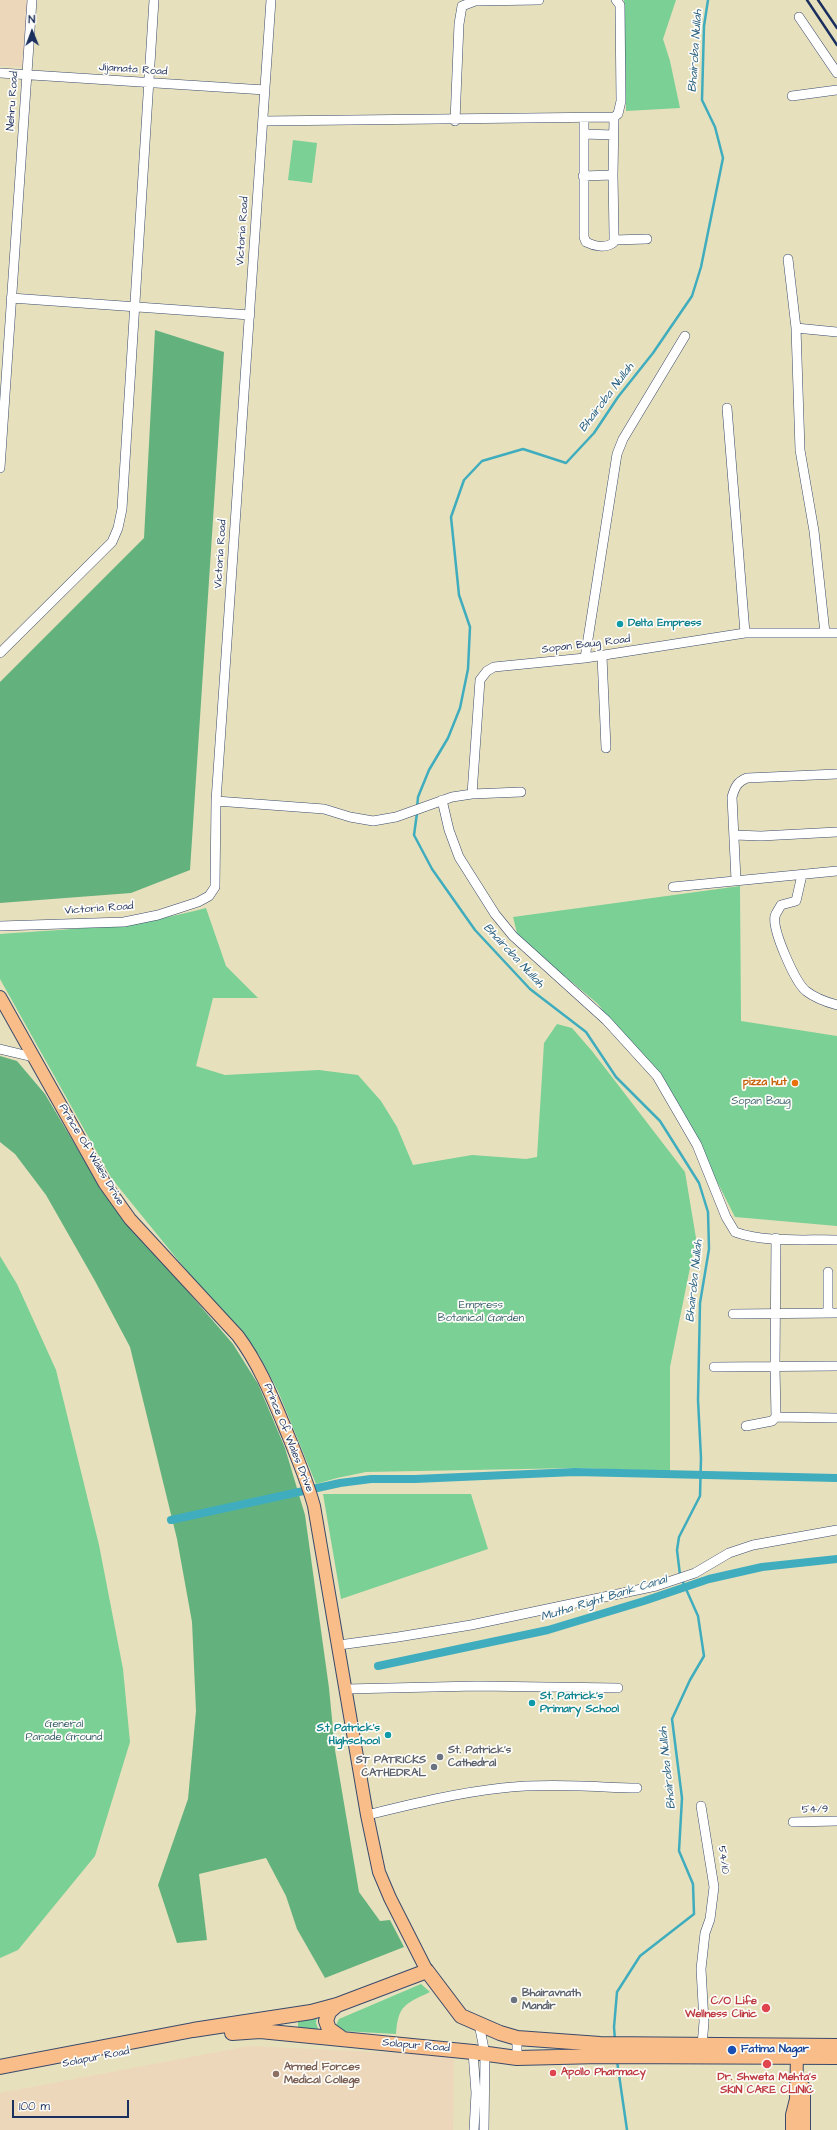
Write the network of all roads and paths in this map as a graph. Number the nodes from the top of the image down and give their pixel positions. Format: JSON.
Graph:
{"nodes":[{"id":1,"x":32,"y":0,"type":"edge"},
{"id":2,"x":154,"y":0,"type":"edge"},
{"id":3,"x":271,"y":0,"type":"edge"},
{"id":4,"x":539,"y":0,"type":"edge"},
{"id":5,"x":616,"y":0,"type":"edge"},
{"id":6,"x":799,"y":17,"type":"dead end"},
{"id":7,"x":0,"y":73,"type":"edge"},
{"id":8,"x":837,"y":73,"type":"edge"},
{"id":9,"x":26,"y":75,"type":"junction"},
{"id":10,"x":148,"y":82,"type":"junction"},
{"id":11,"x":265,"y":90,"type":"junction"},
{"id":12,"x":837,"y":90,"type":"edge"},
{"id":13,"x":792,"y":96,"type":"dead end"},
{"id":14,"x":584,"y":118,"type":"junction"},
{"id":15,"x":614,"y":118,"type":"junction"},
{"id":16,"x":455,"y":120,"type":"junction"},
{"id":17,"x":263,"y":121,"type":"junction"},
{"id":18,"x":584,"y":134,"type":"junction"},
{"id":19,"x":613,"y":135,"type":"junction"},
{"id":20,"x":583,"y":176,"type":"junction"},
{"id":21,"x":613,"y":176,"type":"junction"},
{"id":22,"x":646,"y":239,"type":"dead end"},
{"id":23,"x":614,"y":240,"type":"junction"},
{"id":24,"x":788,"y":259,"type":"dead end"},
{"id":25,"x":12,"y":298,"type":"junction"},
{"id":26,"x":133,"y":307,"type":"junction"},
{"id":27,"x":250,"y":314,"type":"junction"},
{"id":28,"x":796,"y":328,"type":"junction"},
{"id":29,"x":837,"y":332,"type":"edge"},
{"id":30,"x":685,"y":336,"type":"dead end"},
{"id":31,"x":2,"y":405,"type":"edge"},
{"id":32,"x":727,"y":408,"type":"dead end"},
{"id":33,"x":0,"y":468,"type":"edge"},
{"id":34,"x":745,"y":633,"type":"junction"},
{"id":35,"x":825,"y":633,"type":"junction"},
{"id":36,"x":837,"y":633,"type":"edge"},
{"id":37,"x":0,"y":653,"type":"edge"},
{"id":38,"x":602,"y":656,"type":"junction"},
{"id":39,"x":585,"y":658,"type":"junction"},
{"id":40,"x":606,"y":748,"type":"dead end"},
{"id":41,"x":837,"y":774,"type":"edge"},
{"id":42,"x":521,"y":792,"type":"dead end"},
{"id":43,"x":472,"y":794,"type":"junction"},
{"id":44,"x":442,"y":800,"type":"junction"},
{"id":45,"x":216,"y":801,"type":"junction"},
{"id":46,"x":837,"y":832,"type":"edge"},
{"id":47,"x":734,"y":835,"type":"junction"},
{"id":48,"x":837,"y":871,"type":"edge"},
{"id":49,"x":802,"y":875,"type":"junction"},
{"id":50,"x":736,"y":880,"type":"junction"},
{"id":51,"x":674,"y":887,"type":"dead end"},
{"id":52,"x":0,"y":926,"type":"edge"},
{"id":53,"x":0,"y":997,"type":"edge"},
{"id":54,"x":837,"y":1005,"type":"edge"},
{"id":55,"x":0,"y":1049,"type":"edge"},
{"id":56,"x":33,"y":1058,"type":"junction"},
{"id":57,"x":776,"y":1238,"type":"junction"},
{"id":58,"x":837,"y":1240,"type":"edge"},
{"id":59,"x":828,"y":1272,"type":"dead end"},
{"id":60,"x":833,"y":1313,"type":"edge"},
{"id":61,"x":733,"y":1314,"type":"dead end"},
{"id":62,"x":775,"y":1314,"type":"junction"},
{"id":63,"x":837,"y":1366,"type":"edge"},
{"id":64,"x":714,"y":1367,"type":"dead end"},
{"id":65,"x":775,"y":1367,"type":"junction"},
{"id":66,"x":776,"y":1417,"type":"junction"},
{"id":67,"x":837,"y":1418,"type":"edge"},
{"id":68,"x":746,"y":1426,"type":"dead end"},
{"id":69,"x":837,"y":1530,"type":"edge"},
{"id":70,"x":339,"y":1645,"type":"junction"},
{"id":71,"x":618,"y":1688,"type":"dead end"},
{"id":72,"x":346,"y":1689,"type":"junction"},
{"id":73,"x":637,"y":1788,"type":"dead end"},
{"id":74,"x":701,"y":1806,"type":"dead end"},
{"id":75,"x":367,"y":1815,"type":"junction"},
{"id":76,"x":793,"y":1822,"type":"dead end"},
{"id":77,"x":837,"y":1822,"type":"edge"},
{"id":78,"x":427,"y":1971,"type":"junction"},
{"id":79,"x":336,"y":2005,"type":"junction"},
{"id":80,"x":288,"y":2016,"type":"junction"},
{"id":81,"x":479,"y":2024,"type":"junction"},
{"id":82,"x":286,"y":2034,"type":"junction"},
{"id":83,"x":517,"y":2038,"type":"junction"},
{"id":84,"x":343,"y":2040,"type":"junction"},
{"id":85,"x":702,"y":2044,"type":"junction"},
{"id":86,"x":837,"y":2046,"type":"edge"},
{"id":87,"x":600,"y":2050,"type":"junction"},
{"id":88,"x":632,"y":2050,"type":"junction"},
{"id":89,"x":479,"y":2053,"type":"junction"},
{"id":90,"x":801,"y":2056,"type":"junction"},
{"id":91,"x":837,"y":2057,"type":"edge"},
{"id":92,"x":517,"y":2058,"type":"junction"},
{"id":93,"x":0,"y":2067,"type":"edge"},
{"id":94,"x":0,"y":2077,"type":"edge"},
{"id":95,"x":474,"y":2130,"type":"edge"},
{"id":96,"x":484,"y":2130,"type":"edge"},
{"id":97,"x":792,"y":2130,"type":"edge"},
{"id":98,"x":804,"y":2130,"type":"edge"}],
"edges":[{"from":1,"to":9,"type":"street","name":"Nehru Road"},
{"from":2,"to":10,"type":"street"},
{"from":3,"to":11,"type":"street","name":"Victoria Road"},
{"from":4,"to":16,"type":"street"},
{"from":5,"to":15,"type":"street"},
{"from":6,"to":8,"type":"street"},
{"from":7,"to":9,"type":"street","name":"Jijamata Road"},
{"from":9,"to":10,"type":"street","name":"Jijamata Road"},
{"from":9,"to":25,"type":"street","name":"Nehru Road"},
{"from":10,"to":11,"type":"street","name":"Jijamata Road"},
{"from":10,"to":26,"type":"street"},
{"from":11,"to":17,"type":"street","name":"Victoria Road"},
{"from":12,"to":13,"type":"street"},
{"from":14,"to":15,"type":"street"},
{"from":14,"to":16,"type":"street"},
{"from":14,"to":18,"type":"street"},
{"from":15,"to":19,"type":"street"},
{"from":16,"to":17,"type":"street"},
{"from":17,"to":27,"type":"street","name":"Victoria Road"},
{"from":18,"to":19,"type":"street"},
{"from":18,"to":20,"type":"street"},
{"from":19,"to":21,"type":"street"},
{"from":20,"to":21,"type":"street"},
{"from":20,"to":23,"type":"street"},
{"from":21,"to":23,"type":"street"},
{"from":22,"to":23,"type":"street"},
{"from":24,"to":28,"type":"street"},
{"from":25,"to":26,"type":"street"},
{"from":25,"to":31,"type":"street","name":"Nehru Road"},
{"from":26,"to":27,"type":"street"},
{"from":26,"to":37,"type":"street"},
{"from":27,"to":45,"type":"street","name":"Victoria Road"},
{"from":28,"to":29,"type":"street"},
{"from":28,"to":35,"type":"street"},
{"from":30,"to":39,"type":"street"},
{"from":31,"to":33,"type":"street","name":"Nehru Road"},
{"from":32,"to":34,"type":"street"},
{"from":34,"to":35,"type":"street","name":"Sopan Baug Road"},
{"from":34,"to":38,"type":"street","name":"Sopan Baug Road"},
{"from":35,"to":36,"type":"street","name":"Sopan Baug Road"},
{"from":38,"to":39,"type":"street","name":"Sopan Baug Road"},
{"from":38,"to":40,"type":"street"},
{"from":39,"to":43,"type":"street","name":"Sopan Baug Road"},
{"from":41,"to":47,"type":"street"},
{"from":42,"to":43,"type":"street"},
{"from":43,"to":44,"type":"street"},
{"from":44,"to":45,"type":"street"},
{"from":44,"to":57,"type":"street"},
{"from":45,"to":52,"type":"street","name":"Victoria Road"},
{"from":46,"to":47,"type":"street"},
{"from":47,"to":50,"type":"street"},
{"from":48,"to":49,"type":"street"},
{"from":49,"to":50,"type":"street"},
{"from":49,"to":54,"type":"street"},
{"from":50,"to":51,"type":"street"},
{"from":53,"to":56,"type":"main road","name":"Prince Of Wales Drive"},
{"from":55,"to":56,"type":"street"},
{"from":56,"to":70,"type":"main road","name":"Prince Of Wales Drive"},
{"from":57,"to":58,"type":"street"},
{"from":57,"to":62,"type":"street"},
{"from":59,"to":60,"type":"street"},
{"from":60,"to":62,"type":"street"},
{"from":61,"to":62,"type":"street"},
{"from":62,"to":65,"type":"street"},
{"from":63,"to":65,"type":"street"},
{"from":64,"to":65,"type":"street"},
{"from":65,"to":66,"type":"street"},
{"from":66,"to":67,"type":"street"},
{"from":66,"to":68,"type":"street"},
{"from":69,"to":70,"type":"street"},
{"from":70,"to":72,"type":"main road","name":"Prince Of Wales Drive"},
{"from":71,"to":72,"type":"street"},
{"from":72,"to":75,"type":"main road","name":"Prince Of Wales Drive"},
{"from":73,"to":75,"type":"street"},
{"from":74,"to":85,"type":"street","name":"54/10"},
{"from":75,"to":78,"type":"main road","name":"Prince Of Wales Drive"},
{"from":76,"to":77,"type":"street","name":"54/9"},
{"from":78,"to":79,"type":"highway","name":"Solapur Road"},
{"from":78,"to":81,"type":"highway","name":"Solapur Road"},
{"from":79,"to":80,"type":"highway","name":"Solapur Road"},
{"from":79,"to":84,"type":"highway"},
{"from":80,"to":82,"type":"highway"},
{"from":80,"to":93,"type":"highway","name":"Solapur Road"},
{"from":81,"to":83,"type":"highway","name":"Solapur Road"},
{"from":81,"to":89,"type":"street"},
{"from":82,"to":84,"type":"highway","name":"Solapur Road"},
{"from":82,"to":94,"type":"highway","name":"Solapur Road"},
{"from":83,"to":87,"type":"highway","name":"Solapur Road"},
{"from":83,"to":92,"type":"street"},
{"from":84,"to":89,"type":"highway","name":"Solapur Road"},
{"from":85,"to":86,"type":"highway","name":"Solapur Road"},
{"from":85,"to":88,"type":"highway","name":"Solapur Road"},
{"from":87,"to":88,"type":"highway","name":"Solapur Road"},
{"from":87,"to":92,"type":"highway","name":"Solapur Road"},
{"from":88,"to":90,"type":"highway","name":"Solapur Road"},
{"from":89,"to":92,"type":"highway","name":"Solapur Road"},
{"from":89,"to":95,"type":"street"},
{"from":89,"to":96,"type":"street"},
{"from":90,"to":91,"type":"highway","name":"Solapur Road"},
{"from":90,"to":97,"type":"main road"},
{"from":90,"to":98,"type":"main road"}]}
